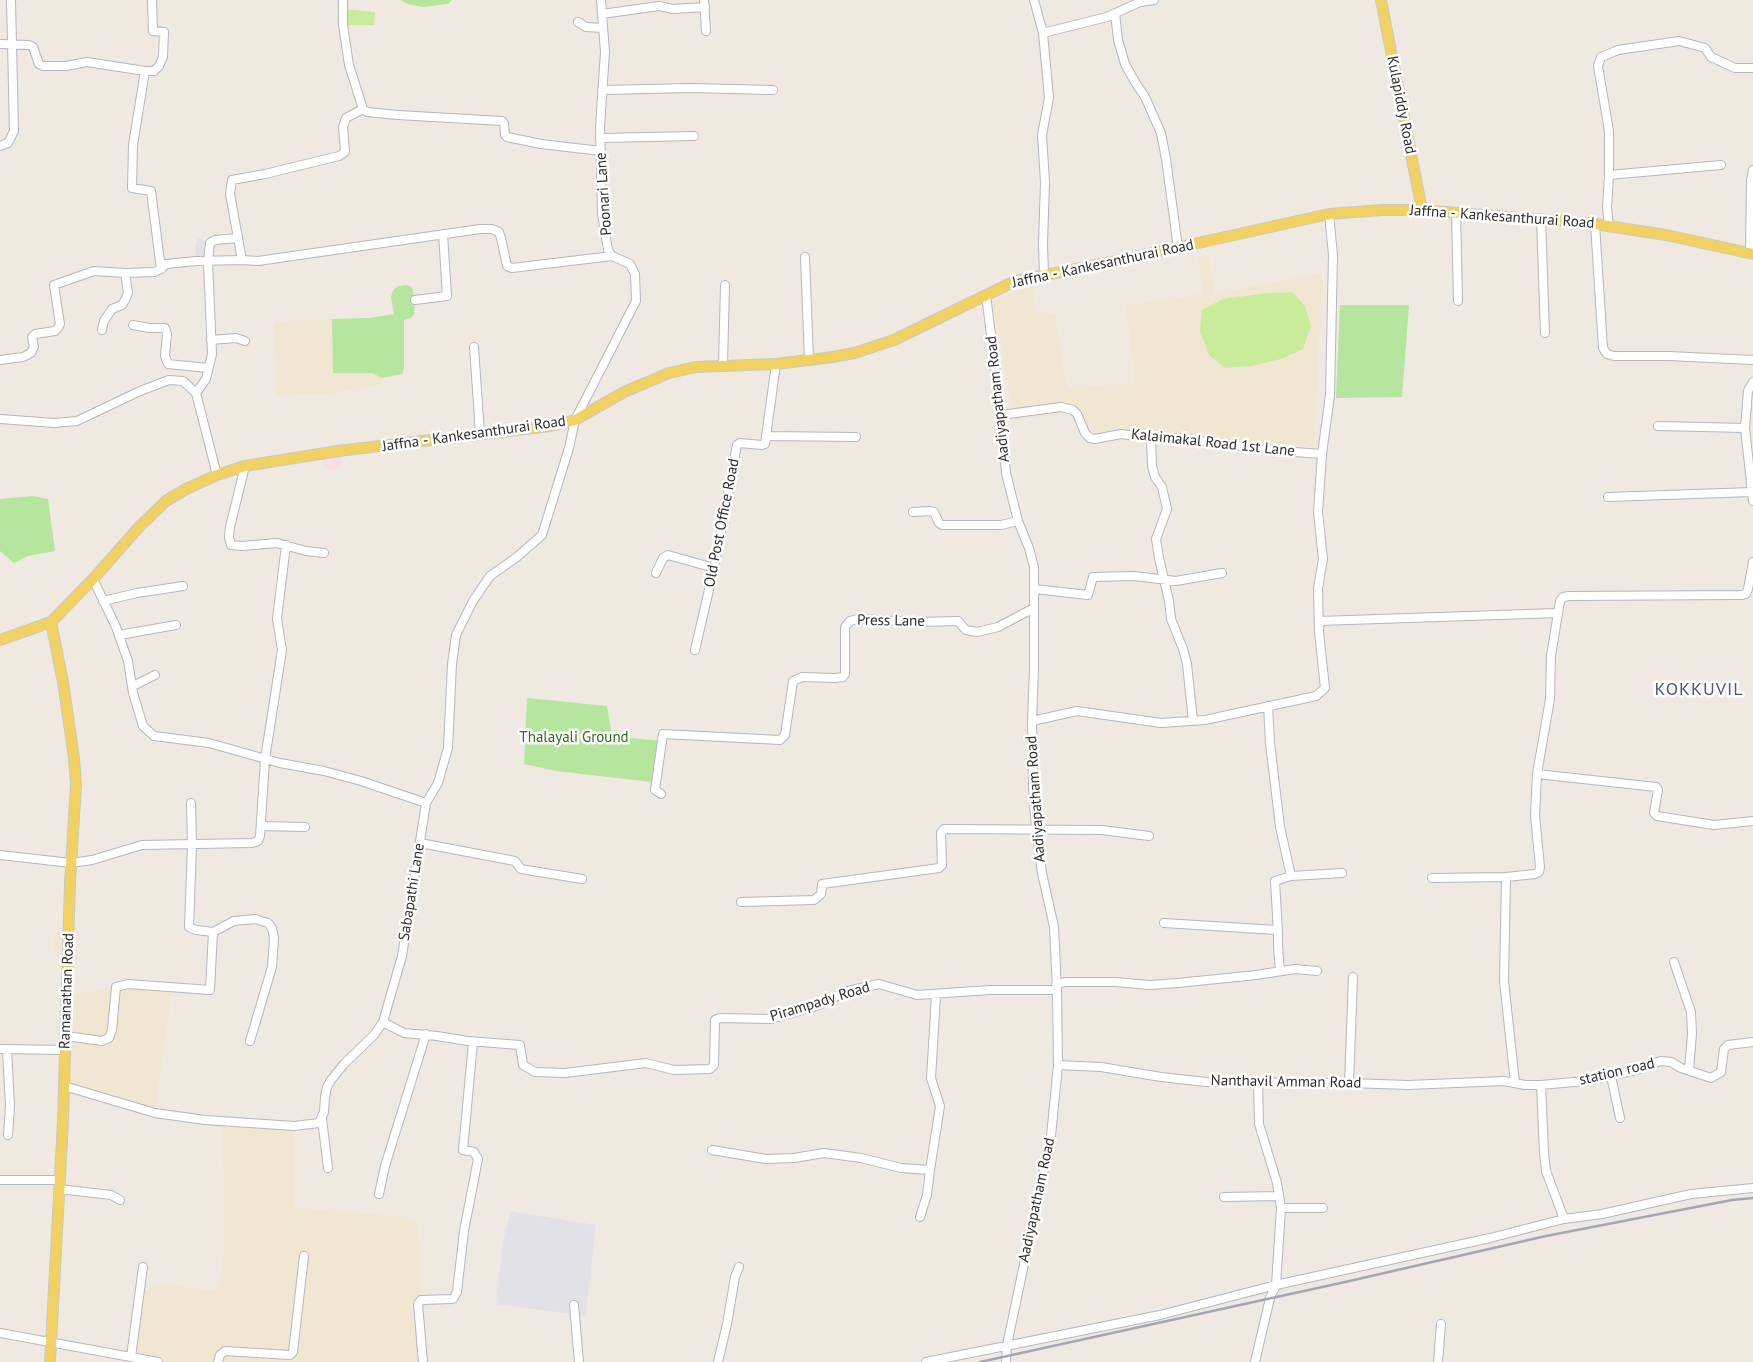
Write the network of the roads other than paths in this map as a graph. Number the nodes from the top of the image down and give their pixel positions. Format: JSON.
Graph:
{"nodes":[{"id":1,"x":11,"y":0,"type":"edge"},
{"id":2,"x":152,"y":0,"type":"edge"},
{"id":3,"x":343,"y":0,"type":"edge"},
{"id":4,"x":601,"y":0,"type":"edge"},
{"id":5,"x":1034,"y":0,"type":"edge"},
{"id":6,"x":1154,"y":0,"type":"edge"},
{"id":7,"x":1381,"y":0,"type":"edge"},
{"id":8,"x":705,"y":4,"type":"edge"},
{"id":9,"x":1115,"y":13,"type":"junction"},
{"id":10,"x":602,"y":14,"type":"junction"},
{"id":11,"x":578,"y":22,"type":"dead end"},
{"id":12,"x":603,"y":28,"type":"junction"},
{"id":13,"x":706,"y":31,"type":"dead end"},
{"id":14,"x":1043,"y":33,"type":"junction"},
{"id":15,"x":0,"y":44,"type":"edge"},
{"id":16,"x":11,"y":45,"type":"junction"},
{"id":17,"x":1753,"y":68,"type":"edge"},
{"id":18,"x":145,"y":71,"type":"junction"},
{"id":19,"x":602,"y":90,"type":"junction"},
{"id":20,"x":773,"y":90,"type":"dead end"},
{"id":21,"x":363,"y":109,"type":"junction"},
{"id":22,"x":694,"y":136,"type":"dead end"},
{"id":23,"x":600,"y":138,"type":"junction"},
{"id":24,"x":0,"y":146,"type":"edge"},
{"id":25,"x":600,"y":150,"type":"junction"},
{"id":26,"x":1721,"y":165,"type":"dead end"},
{"id":27,"x":1753,"y":170,"type":"edge"},
{"id":28,"x":1609,"y":175,"type":"junction"},
{"id":29,"x":1422,"y":210,"type":"junction"},
{"id":30,"x":1456,"y":213,"type":"junction"},
{"id":31,"x":1329,"y":214,"type":"junction"},
{"id":32,"x":1541,"y":219,"type":"junction"},
{"id":33,"x":1595,"y":224,"type":"junction"},
{"id":34,"x":1609,"y":226,"type":"junction"},
{"id":35,"x":443,"y":234,"type":"junction"},
{"id":36,"x":238,"y":238,"type":"junction"},
{"id":37,"x":1178,"y":248,"type":"junction"},
{"id":38,"x":1752,"y":254,"type":"edge"},
{"id":39,"x":612,"y":256,"type":"junction"},
{"id":40,"x":806,"y":258,"type":"dead end"},
{"id":41,"x":242,"y":260,"type":"junction"},
{"id":42,"x":208,"y":262,"type":"junction"},
{"id":43,"x":161,"y":269,"type":"junction"},
{"id":44,"x":126,"y":273,"type":"junction"},
{"id":45,"x":1044,"y":275,"type":"junction"},
{"id":46,"x":725,"y":285,"type":"dead end"},
{"id":47,"x":986,"y":295,"type":"junction"},
{"id":48,"x":415,"y":300,"type":"dead end"},
{"id":49,"x":1458,"y":301,"type":"dead end"},
{"id":50,"x":133,"y":326,"type":"dead end"},
{"id":51,"x":102,"y":330,"type":"dead end"},
{"id":52,"x":1545,"y":333,"type":"dead end"},
{"id":53,"x":211,"y":340,"type":"junction"},
{"id":54,"x":245,"y":341,"type":"dead end"},
{"id":55,"x":474,"y":347,"type":"dead end"},
{"id":56,"x":0,"y":360,"type":"edge"},
{"id":57,"x":809,"y":360,"type":"junction"},
{"id":58,"x":1753,"y":360,"type":"edge"},
{"id":59,"x":776,"y":364,"type":"junction"},
{"id":60,"x":723,"y":366,"type":"junction"},
{"id":61,"x":208,"y":368,"type":"junction"},
{"id":62,"x":1753,"y":382,"type":"edge"},
{"id":63,"x":196,"y":394,"type":"junction"},
{"id":64,"x":1002,"y":415,"type":"junction"},
{"id":65,"x":0,"y":420,"type":"edge"},
{"id":66,"x":575,"y":420,"type":"junction"},
{"id":67,"x":1658,"y":426,"type":"dead end"},
{"id":68,"x":1745,"y":428,"type":"junction"},
{"id":69,"x":480,"y":434,"type":"junction"},
{"id":70,"x":766,"y":436,"type":"junction"},
{"id":71,"x":856,"y":437,"type":"dead end"},
{"id":72,"x":1151,"y":438,"type":"junction"},
{"id":73,"x":1322,"y":454,"type":"junction"},
{"id":74,"x":245,"y":466,"type":"junction"},
{"id":75,"x":217,"y":475,"type":"junction"},
{"id":76,"x":1752,"y":492,"type":"junction"},
{"id":77,"x":1608,"y":497,"type":"dead end"},
{"id":78,"x":1753,"y":501,"type":"edge"},
{"id":79,"x":913,"y":512,"type":"dead end"},
{"id":80,"x":1018,"y":521,"type":"junction"},
{"id":81,"x":286,"y":545,"type":"junction"},
{"id":82,"x":324,"y":553,"type":"dead end"},
{"id":83,"x":1753,"y":562,"type":"edge"},
{"id":84,"x":714,"y":568,"type":"junction"},
{"id":85,"x":656,"y":573,"type":"dead end"},
{"id":86,"x":1222,"y":573,"type":"dead end"},
{"id":87,"x":93,"y":579,"type":"junction"},
{"id":88,"x":1164,"y":579,"type":"junction"},
{"id":89,"x":183,"y":586,"type":"dead end"},
{"id":90,"x":1034,"y":588,"type":"junction"},
{"id":91,"x":103,"y":601,"type":"junction"},
{"id":92,"x":1034,"y":608,"type":"junction"},
{"id":93,"x":1558,"y":613,"type":"junction"},
{"id":94,"x":51,"y":622,"type":"junction"},
{"id":95,"x":1319,"y":622,"type":"junction"},
{"id":96,"x":176,"y":625,"type":"dead end"},
{"id":97,"x":119,"y":635,"type":"junction"},
{"id":98,"x":0,"y":640,"type":"edge"},
{"id":99,"x":695,"y":650,"type":"dead end"},
{"id":100,"x":155,"y":675,"type":"dead end"},
{"id":101,"x":133,"y":686,"type":"junction"},
{"id":102,"x":1268,"y":706,"type":"junction"},
{"id":103,"x":1032,"y":721,"type":"junction"},
{"id":104,"x":1193,"y":721,"type":"junction"},
{"id":105,"x":265,"y":759,"type":"junction"},
{"id":106,"x":1536,"y":774,"type":"junction"},
{"id":107,"x":661,"y":794,"type":"dead end"},
{"id":108,"x":191,"y":803,"type":"dead end"},
{"id":109,"x":426,"y":803,"type":"junction"},
{"id":110,"x":1753,"y":821,"type":"edge"},
{"id":111,"x":261,"y":826,"type":"junction"},
{"id":112,"x":305,"y":827,"type":"dead end"},
{"id":113,"x":1036,"y":829,"type":"junction"},
{"id":114,"x":1150,"y":836,"type":"dead end"},
{"id":115,"x":420,"y":844,"type":"junction"},
{"id":116,"x":192,"y":845,"type":"junction"},
{"id":117,"x":0,"y":855,"type":"edge"},
{"id":118,"x":72,"y":863,"type":"junction"},
{"id":119,"x":1342,"y":873,"type":"dead end"},
{"id":120,"x":1291,"y":876,"type":"junction"},
{"id":121,"x":1506,"y":877,"type":"junction"},
{"id":122,"x":1432,"y":878,"type":"dead end"},
{"id":123,"x":582,"y":879,"type":"dead end"},
{"id":124,"x":741,"y":902,"type":"dead end"},
{"id":125,"x":1164,"y":923,"type":"dead end"},
{"id":126,"x":213,"y":932,"type":"junction"},
{"id":127,"x":1278,"y":933,"type":"junction"},
{"id":128,"x":1674,"y":962,"type":"dead end"},
{"id":129,"x":1280,"y":971,"type":"junction"},
{"id":130,"x":1318,"y":971,"type":"dead end"},
{"id":131,"x":1353,"y":977,"type":"dead end"},
{"id":132,"x":1056,"y":988,"type":"junction"},
{"id":133,"x":936,"y":995,"type":"junction"},
{"id":134,"x":383,"y":1022,"type":"junction"},
{"id":135,"x":426,"y":1034,"type":"junction"},
{"id":136,"x":66,"y":1036,"type":"junction"},
{"id":137,"x":250,"y":1041,"type":"dead end"},
{"id":138,"x":473,"y":1042,"type":"junction"},
{"id":139,"x":1753,"y":1042,"type":"edge"},
{"id":140,"x":3,"y":1049,"type":"edge"},
{"id":141,"x":65,"y":1050,"type":"junction"},
{"id":142,"x":1058,"y":1065,"type":"junction"},
{"id":143,"x":1689,"y":1070,"type":"junction"},
{"id":144,"x":1611,"y":1076,"type":"junction"},
{"id":145,"x":1258,"y":1083,"type":"junction"},
{"id":146,"x":1349,"y":1083,"type":"junction"},
{"id":147,"x":1515,"y":1083,"type":"junction"},
{"id":148,"x":1541,"y":1085,"type":"junction"},
{"id":149,"x":64,"y":1086,"type":"junction"},
{"id":150,"x":1620,"y":1118,"type":"dead end"},
{"id":151,"x":322,"y":1119,"type":"junction"},
{"id":152,"x":8,"y":1135,"type":"dead end"},
{"id":153,"x":712,"y":1150,"type":"dead end"},
{"id":154,"x":328,"y":1168,"type":"dead end"},
{"id":155,"x":930,"y":1170,"type":"junction"},
{"id":156,"x":0,"y":1180,"type":"edge"},
{"id":157,"x":59,"y":1184,"type":"junction"},
{"id":158,"x":1753,"y":1188,"type":"edge"},
{"id":159,"x":378,"y":1194,"type":"dead end"},
{"id":160,"x":1279,"y":1196,"type":"junction"},
{"id":161,"x":1224,"y":1197,"type":"dead end"},
{"id":162,"x":120,"y":1200,"type":"dead end"},
{"id":163,"x":1281,"y":1208,"type":"junction"},
{"id":164,"x":1323,"y":1208,"type":"dead end"},
{"id":165,"x":920,"y":1217,"type":"dead end"},
{"id":166,"x":1564,"y":1219,"type":"junction"},
{"id":167,"x":304,"y":1256,"type":"dead end"},
{"id":168,"x":143,"y":1267,"type":"dead end"},
{"id":169,"x":739,"y":1267,"type":"dead end"},
{"id":170,"x":1276,"y":1285,"type":"junction"},
{"id":171,"x":574,"y":1305,"type":"dead end"},
{"id":172,"x":1440,"y":1324,"type":"dead end"},
{"id":173,"x":0,"y":1333,"type":"edge"},
{"id":174,"x":52,"y":1343,"type":"junction"},
{"id":175,"x":1007,"y":1345,"type":"junction"},
{"id":176,"x":131,"y":1357,"type":"junction"},
{"id":177,"x":50,"y":1362,"type":"edge"},
{"id":178,"x":158,"y":1362,"type":"edge"},
{"id":179,"x":218,"y":1362,"type":"edge"},
{"id":180,"x":423,"y":1362,"type":"edge"},
{"id":181,"x":579,"y":1362,"type":"edge"},
{"id":182,"x":718,"y":1362,"type":"edge"},
{"id":183,"x":926,"y":1362,"type":"edge"},
{"id":184,"x":1006,"y":1362,"type":"edge"},
{"id":185,"x":1255,"y":1362,"type":"edge"},
{"id":186,"x":1438,"y":1362,"type":"edge"}],
"edges":[{"from":1,"to":16,"type":"street"},
{"from":2,"to":18,"type":"street"},
{"from":3,"to":21,"type":"street"},
{"from":4,"to":10,"type":"street","name":"Poonari Lane"},
{"from":5,"to":14,"type":"street"},
{"from":6,"to":9,"type":"street"},
{"from":7,"to":29,"type":"main road","name":"Kulapiddy Road"},
{"from":8,"to":10,"type":"street"},
{"from":8,"to":13,"type":"street"},
{"from":9,"to":14,"type":"street"},
{"from":9,"to":37,"type":"street"},
{"from":10,"to":12,"type":"street","name":"Poonari Lane"},
{"from":11,"to":12,"type":"street"},
{"from":12,"to":19,"type":"street","name":"Poonari Lane"},
{"from":14,"to":45,"type":"street"},
{"from":15,"to":16,"type":"street"},
{"from":16,"to":18,"type":"street"},
{"from":16,"to":24,"type":"street"},
{"from":17,"to":28,"type":"street"},
{"from":18,"to":43,"type":"street"},
{"from":19,"to":20,"type":"street"},
{"from":19,"to":23,"type":"street","name":"Poonari Lane"},
{"from":21,"to":25,"type":"street"},
{"from":21,"to":36,"type":"street"},
{"from":22,"to":23,"type":"street"},
{"from":23,"to":25,"type":"street","name":"Poonari Lane"},
{"from":25,"to":39,"type":"street","name":"Poonari Lane"},
{"from":26,"to":28,"type":"street"},
{"from":27,"to":38,"type":"street"},
{"from":28,"to":34,"type":"street"},
{"from":29,"to":30,"type":"main road","name":"Jaffna - Kankesanthurai Road"},
{"from":29,"to":31,"type":"main road","name":"Jaffna - Kankesanthurai Road"},
{"from":30,"to":32,"type":"main road","name":"Jaffna - Kankesanthurai Road"},
{"from":30,"to":49,"type":"street"},
{"from":31,"to":37,"type":"main road","name":"Jaffna - Kankesanthurai Road"},
{"from":31,"to":73,"type":"street"},
{"from":32,"to":33,"type":"main road","name":"Jaffna - Kankesanthurai Road"},
{"from":32,"to":52,"type":"street"},
{"from":33,"to":34,"type":"main road","name":"Jaffna - Kankesanthurai Road"},
{"from":33,"to":58,"type":"street"},
{"from":34,"to":38,"type":"main road","name":"Jaffna - Kankesanthurai Road"},
{"from":35,"to":39,"type":"street"},
{"from":35,"to":41,"type":"street"},
{"from":35,"to":48,"type":"street"},
{"from":36,"to":41,"type":"street"},
{"from":36,"to":42,"type":"street"},
{"from":37,"to":45,"type":"main road","name":"Jaffna - Kankesanthurai Road"},
{"from":39,"to":66,"type":"street","name":"Poonari Lane"},
{"from":40,"to":57,"type":"street"},
{"from":41,"to":42,"type":"street"},
{"from":42,"to":43,"type":"street"},
{"from":42,"to":53,"type":"street"},
{"from":43,"to":44,"type":"street"},
{"from":44,"to":51,"type":"street"},
{"from":44,"to":56,"type":"street"},
{"from":45,"to":47,"type":"main road","name":"Jaffna - Kankesanthurai Road"},
{"from":46,"to":60,"type":"street"},
{"from":47,"to":57,"type":"main road","name":"Jaffna - Kankesanthurai Road"},
{"from":47,"to":64,"type":"street","name":"Aadiyapatham Road"},
{"from":50,"to":61,"type":"street"},
{"from":53,"to":54,"type":"street"},
{"from":53,"to":61,"type":"street"},
{"from":55,"to":69,"type":"street"},
{"from":57,"to":59,"type":"main road","name":"Jaffna - Kankesanthurai Road"},
{"from":59,"to":60,"type":"main road","name":"Jaffna - Kankesanthurai Road"},
{"from":59,"to":70,"type":"street"},
{"from":60,"to":66,"type":"main road","name":"Jaffna - Kankesanthurai Road"},
{"from":61,"to":63,"type":"street"},
{"from":62,"to":68,"type":"street"},
{"from":63,"to":65,"type":"street"},
{"from":63,"to":75,"type":"street"},
{"from":64,"to":72,"type":"street","name":"Kalaimakal Road 1st Lane"},
{"from":64,"to":80,"type":"street","name":"Aadiyapatham Road"},
{"from":66,"to":69,"type":"main road","name":"Jaffna - Kankesanthurai Road"},
{"from":66,"to":109,"type":"street","name":"Sabapathi Lane"},
{"from":67,"to":68,"type":"street"},
{"from":68,"to":76,"type":"street"},
{"from":69,"to":74,"type":"main road","name":"Jaffna - Kankesanthurai Road"},
{"from":70,"to":71,"type":"street"},
{"from":70,"to":84,"type":"street","name":"Old Post Office Road"},
{"from":72,"to":73,"type":"street","name":"Kalaimakal Road 1st Lane"},
{"from":72,"to":88,"type":"street"},
{"from":73,"to":95,"type":"street"},
{"from":74,"to":75,"type":"main road","name":"Jaffna - Kankesanthurai Road"},
{"from":74,"to":81,"type":"street"},
{"from":75,"to":87,"type":"main road","name":"Jaffna - Kankesanthurai Road"},
{"from":76,"to":77,"type":"street"},
{"from":76,"to":78,"type":"street"},
{"from":79,"to":80,"type":"street"},
{"from":80,"to":90,"type":"street","name":"Aadiyapatham Road"},
{"from":81,"to":82,"type":"street"},
{"from":81,"to":105,"type":"street"},
{"from":83,"to":93,"type":"street"},
{"from":84,"to":85,"type":"street"},
{"from":84,"to":99,"type":"street","name":"Old Post Office Road"},
{"from":86,"to":88,"type":"street"},
{"from":87,"to":91,"type":"street"},
{"from":87,"to":94,"type":"main road","name":"Jaffna - Kankesanthurai Road"},
{"from":88,"to":90,"type":"street"},
{"from":88,"to":104,"type":"street"},
{"from":89,"to":91,"type":"street"},
{"from":90,"to":92,"type":"street","name":"Aadiyapatham Road"},
{"from":91,"to":97,"type":"street"},
{"from":92,"to":103,"type":"street","name":"Aadiyapatham Road"},
{"from":92,"to":107,"type":"street","name":"Press Lane"},
{"from":93,"to":95,"type":"street"},
{"from":93,"to":106,"type":"street"},
{"from":94,"to":98,"type":"main road","name":"Jaffna - Kankesanthurai Road"},
{"from":94,"to":118,"type":"main road","name":"Ramanathan Road"},
{"from":95,"to":102,"type":"street"},
{"from":96,"to":97,"type":"street"},
{"from":97,"to":101,"type":"street"},
{"from":100,"to":101,"type":"street"},
{"from":101,"to":105,"type":"street"},
{"from":102,"to":104,"type":"street"},
{"from":102,"to":120,"type":"street"},
{"from":103,"to":104,"type":"street"},
{"from":103,"to":113,"type":"street","name":"Aadiyapatham Road"},
{"from":105,"to":109,"type":"street"},
{"from":105,"to":111,"type":"street"},
{"from":106,"to":110,"type":"street"},
{"from":106,"to":121,"type":"street"},
{"from":108,"to":116,"type":"street"},
{"from":109,"to":115,"type":"street","name":"Sabapathi Lane"},
{"from":111,"to":112,"type":"street"},
{"from":111,"to":116,"type":"street"},
{"from":113,"to":114,"type":"street"},
{"from":113,"to":124,"type":"street"},
{"from":113,"to":132,"type":"street","name":"Aadiyapatham Road"},
{"from":115,"to":123,"type":"street"},
{"from":115,"to":134,"type":"street","name":"Sabapathi Lane"},
{"from":116,"to":118,"type":"street"},
{"from":116,"to":126,"type":"street"},
{"from":117,"to":118,"type":"street"},
{"from":118,"to":136,"type":"main road","name":"Ramanathan Road"},
{"from":119,"to":120,"type":"street"},
{"from":120,"to":127,"type":"street"},
{"from":121,"to":122,"type":"street"},
{"from":121,"to":147,"type":"street"},
{"from":125,"to":127,"type":"street"},
{"from":126,"to":136,"type":"street"},
{"from":126,"to":137,"type":"street"},
{"from":127,"to":129,"type":"street"},
{"from":128,"to":143,"type":"street"},
{"from":129,"to":130,"type":"street","name":"Pirampady Road"},
{"from":129,"to":132,"type":"street","name":"Pirampady Road"},
{"from":131,"to":146,"type":"street"},
{"from":132,"to":133,"type":"street","name":"Pirampady Road"},
{"from":132,"to":142,"type":"street","name":"Aadiyapatham Road"},
{"from":133,"to":138,"type":"street","name":"Pirampady Road"},
{"from":133,"to":155,"type":"street"},
{"from":134,"to":135,"type":"street","name":"Pirampady Road"},
{"from":134,"to":151,"type":"street","name":"Sabapathi Lane"},
{"from":135,"to":138,"type":"street","name":"Pirampady Road"},
{"from":135,"to":159,"type":"street"},
{"from":136,"to":141,"type":"main road","name":"Ramanathan Road"},
{"from":138,"to":180,"type":"street"},
{"from":139,"to":143,"type":"street","name":"station road"},
{"from":140,"to":141,"type":"street"},
{"from":140,"to":152,"type":"street"},
{"from":141,"to":149,"type":"main road","name":"Ramanathan Road"},
{"from":142,"to":145,"type":"street","name":"Nanthavil Amman Road"},
{"from":142,"to":175,"type":"street","name":"Aadiyapatham Road"},
{"from":143,"to":144,"type":"street","name":"station road"},
{"from":144,"to":148,"type":"street","name":"station road"},
{"from":144,"to":150,"type":"street"},
{"from":145,"to":146,"type":"street","name":"Nanthavil Amman Road"},
{"from":145,"to":160,"type":"street"},
{"from":146,"to":147,"type":"street","name":"Nanthavil Amman Road"},
{"from":147,"to":148,"type":"street","name":"station road"},
{"from":148,"to":166,"type":"street"},
{"from":149,"to":151,"type":"street"},
{"from":149,"to":157,"type":"main road","name":"Ramanathan Road"},
{"from":151,"to":154,"type":"street","name":"Sabapathi Lane"},
{"from":153,"to":155,"type":"street"},
{"from":155,"to":165,"type":"street"},
{"from":156,"to":157,"type":"street"},
{"from":157,"to":162,"type":"street"},
{"from":157,"to":174,"type":"main road","name":"Ramanathan Road"},
{"from":158,"to":166,"type":"street"},
{"from":160,"to":161,"type":"street"},
{"from":160,"to":163,"type":"street"},
{"from":163,"to":164,"type":"street"},
{"from":163,"to":170,"type":"street"},
{"from":166,"to":170,"type":"street"},
{"from":167,"to":179,"type":"street"},
{"from":168,"to":176,"type":"street"},
{"from":169,"to":182,"type":"street"},
{"from":170,"to":175,"type":"street"},
{"from":170,"to":185,"type":"street"},
{"from":171,"to":181,"type":"street"},
{"from":172,"to":186,"type":"street"},
{"from":173,"to":174,"type":"street"},
{"from":174,"to":176,"type":"street"},
{"from":174,"to":177,"type":"main road","name":"Ramanathan Road"},
{"from":175,"to":183,"type":"street"},
{"from":175,"to":184,"type":"street","name":"Aadiyapatham Road"},
{"from":176,"to":178,"type":"street"}]}
